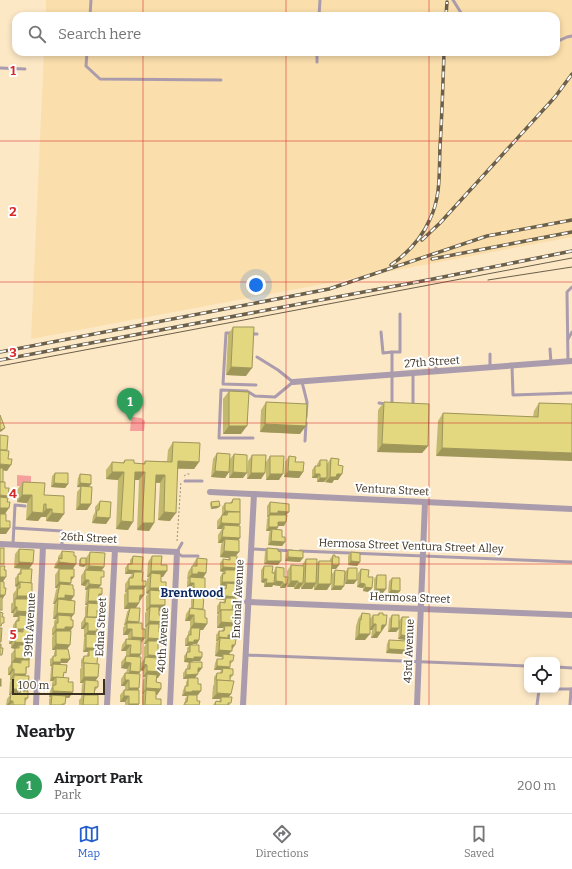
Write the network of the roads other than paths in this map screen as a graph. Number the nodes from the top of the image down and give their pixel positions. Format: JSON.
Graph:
{"nodes":[{"id":1,"x":91,"y":0,"type":"edge"},
{"id":2,"x":320,"y":0,"type":"edge"},
{"id":3,"x":453,"y":0,"type":"edge"},
{"id":4,"x":90,"y":12,"type":"edge"},
{"id":5,"x":319,"y":12,"type":"edge"},
{"id":6,"x":460,"y":12,"type":"edge"},
{"id":7,"x":572,"y":36,"type":"edge"},
{"id":8,"x":560,"y":40,"type":"edge"},
{"id":9,"x":87,"y":56,"type":"edge"},
{"id":10,"x":317,"y":56,"type":"edge"},
{"id":11,"x":317,"y":62,"type":"dead end"},
{"id":12,"x":0,"y":68,"type":"edge"},
{"id":13,"x":24,"y":69,"type":"dead end"},
{"id":14,"x":221,"y":80,"type":"dead end"},
{"id":15,"x":572,"y":287,"type":"edge"},
{"id":16,"x":400,"y":314,"type":"dead end"},
{"id":17,"x":381,"y":332,"type":"dead end"},
{"id":18,"x":572,"y":332,"type":"edge"},
{"id":19,"x":234,"y":333,"type":"edge"},
{"id":20,"x":242,"y":333,"type":"edge"},
{"id":21,"x":257,"y":334,"type":"dead end"},
{"id":22,"x":567,"y":340,"type":"junction"},
{"id":23,"x":550,"y":349,"type":"dead end"},
{"id":24,"x":392,"y":352,"type":"junction"},
{"id":25,"x":490,"y":354,"type":"dead end"},
{"id":26,"x":257,"y":357,"type":"dead end"},
{"id":27,"x":570,"y":362,"type":"edge"},
{"id":28,"x":436,"y":363,"type":"dead end"},
{"id":29,"x":551,"y":363,"type":"junction"},
{"id":30,"x":512,"y":366,"type":"junction"},
{"id":31,"x":490,"y":368,"type":"junction"},
{"id":32,"x":436,"y":372,"type":"junction"},
{"id":33,"x":413,"y":373,"type":"junction"},
{"id":34,"x":392,"y":375,"type":"junction"},
{"id":35,"x":293,"y":382,"type":"junction"},
{"id":36,"x":302,"y":382,"type":"junction"},
{"id":37,"x":256,"y":385,"type":"dead end"},
{"id":38,"x":572,"y":393,"type":"edge"},
{"id":39,"x":380,"y":403,"type":"dead end"},
{"id":40,"x":392,"y":405,"type":"junction"},
{"id":41,"x":399,"y":405,"type":"edge"},
{"id":42,"x":406,"y":405,"type":"edge"},
{"id":43,"x":253,"y":438,"type":"dead end"},
{"id":44,"x":305,"y":441,"type":"dead end"},
{"id":45,"x":184,"y":481,"type":"dead end"},
{"id":46,"x":202,"y":481,"type":"dead end"},
{"id":47,"x":210,"y":492,"type":"dead end"},
{"id":48,"x":254,"y":494,"type":"junction"},
{"id":49,"x":425,"y":502,"type":"junction"},
{"id":50,"x":25,"y":506,"type":"dead end"},
{"id":51,"x":572,"y":509,"type":"edge"},
{"id":52,"x":14,"y":528,"type":"junction"},
{"id":53,"x":182,"y":543,"type":"dead end"},
{"id":54,"x":0,"y":544,"type":"edge"},
{"id":55,"x":13,"y":544,"type":"junction"},
{"id":56,"x":43,"y":546,"type":"junction"},
{"id":57,"x":62,"y":547,"type":"junction"},
{"id":58,"x":115,"y":549,"type":"junction"},
{"id":59,"x":250,"y":549,"type":"junction"},
{"id":60,"x":177,"y":553,"type":"junction"},
{"id":61,"x":423,"y":555,"type":"junction"},
{"id":62,"x":198,"y":556,"type":"dead end"},
{"id":63,"x":572,"y":562,"type":"edge"},
{"id":64,"x":247,"y":602,"type":"junction"},
{"id":65,"x":421,"y":608,"type":"junction"},
{"id":66,"x":572,"y":615,"type":"edge"},
{"id":67,"x":245,"y":654,"type":"junction"},
{"id":68,"x":418,"y":661,"type":"junction"},
{"id":69,"x":524,"y":666,"type":"edge"},
{"id":70,"x":560,"y":667,"type":"edge"},
{"id":71,"x":572,"y":668,"type":"edge"},
{"id":72,"x":560,"y":689,"type":"edge"},
{"id":73,"x":572,"y":689,"type":"edge"},
{"id":74,"x":539,"y":693,"type":"edge"},
{"id":75,"x":36,"y":705,"type":"edge"},
{"id":76,"x":107,"y":705,"type":"edge"},
{"id":77,"x":170,"y":705,"type":"edge"},
{"id":78,"x":243,"y":705,"type":"edge"},
{"id":79,"x":417,"y":705,"type":"edge"},
{"id":80,"x":537,"y":705,"type":"edge"},
{"id":81,"x":570,"y":705,"type":"edge"}],
"edges":[{"from":1,"to":4,"type":"lane"},
{"from":2,"to":5,"type":"lane"},
{"from":3,"to":6,"type":"lane"},
{"from":7,"to":8,"type":"lane"},
{"from":9,"to":14,"type":"lane"},
{"from":10,"to":11,"type":"lane"},
{"from":12,"to":13,"type":"lane"},
{"from":15,"to":22,"type":"lane"},
{"from":16,"to":24,"type":"lane"},
{"from":17,"to":24,"type":"lane"},
{"from":18,"to":22,"type":"lane"},
{"from":19,"to":37,"type":"lane"},
{"from":20,"to":21,"type":"lane"},
{"from":22,"to":27,"type":"lane"},
{"from":23,"to":29,"type":"lane"},
{"from":24,"to":34,"type":"lane"},
{"from":25,"to":31,"type":"lane"},
{"from":26,"to":35,"type":"lane"},
{"from":27,"to":29,"type":"street","name":"27th Street"},
{"from":28,"to":32,"type":"lane"},
{"from":29,"to":30,"type":"street","name":"27th Street"},
{"from":30,"to":31,"type":"street","name":"27th Street"},
{"from":30,"to":38,"type":"lane"},
{"from":31,"to":32,"type":"street","name":"27th Street"},
{"from":32,"to":33,"type":"street","name":"27th Street"},
{"from":33,"to":34,"type":"street","name":"27th Street"},
{"from":33,"to":42,"type":"lane"},
{"from":34,"to":36,"type":"street","name":"27th Street"},
{"from":34,"to":40,"type":"lane"},
{"from":35,"to":36,"type":"street","name":"27th Street"},
{"from":35,"to":43,"type":"lane"},
{"from":36,"to":44,"type":"lane"},
{"from":39,"to":40,"type":"lane"},
{"from":40,"to":41,"type":"lane"},
{"from":45,"to":46,"type":"lane"},
{"from":47,"to":48,"type":"street","name":"Ventura Street"},
{"from":48,"to":49,"type":"street","name":"Ventura Street"},
{"from":48,"to":59,"type":"street","name":"Encinal Avenue"},
{"from":49,"to":51,"type":"street","name":"Ventura Street"},
{"from":49,"to":61,"type":"street","name":"43rd Avenue"},
{"from":50,"to":52,"type":"lane"},
{"from":52,"to":55,"type":"lane"},
{"from":52,"to":57,"type":"lane"},
{"from":53,"to":60,"type":"lane"},
{"from":54,"to":55,"type":"street","name":"26th Street"},
{"from":55,"to":56,"type":"street","name":"26th Street"},
{"from":56,"to":57,"type":"street","name":"26th Street"},
{"from":56,"to":75,"type":"street","name":"39th Avenue"},
{"from":57,"to":58,"type":"street","name":"26th Street"},
{"from":58,"to":60,"type":"street","name":"26th Street"},
{"from":58,"to":76,"type":"street","name":"Edna Street"},
{"from":59,"to":61,"type":"lane","name":"Hermosa Street Ventura Street Alley"},
{"from":59,"to":64,"type":"street","name":"Encinal Avenue"},
{"from":60,"to":62,"type":"lane"},
{"from":60,"to":77,"type":"street","name":"40th Avenue"},
{"from":61,"to":63,"type":"lane","name":"Hermosa Street Ventura Street Alley"},
{"from":61,"to":65,"type":"street","name":"43rd Avenue"},
{"from":64,"to":65,"type":"street","name":"Hermosa Street"},
{"from":64,"to":67,"type":"street","name":"Encinal Avenue"},
{"from":65,"to":66,"type":"street","name":"Hermosa Street"},
{"from":65,"to":68,"type":"street","name":"43rd Avenue"},
{"from":67,"to":68,"type":"lane"},
{"from":67,"to":78,"type":"street","name":"Encinal Avenue"},
{"from":68,"to":69,"type":"lane"},
{"from":68,"to":79,"type":"street","name":"43rd Avenue"},
{"from":70,"to":71,"type":"lane"},
{"from":72,"to":73,"type":"lane"},
{"from":73,"to":81,"type":"lane"},
{"from":74,"to":80,"type":"lane"}]}
